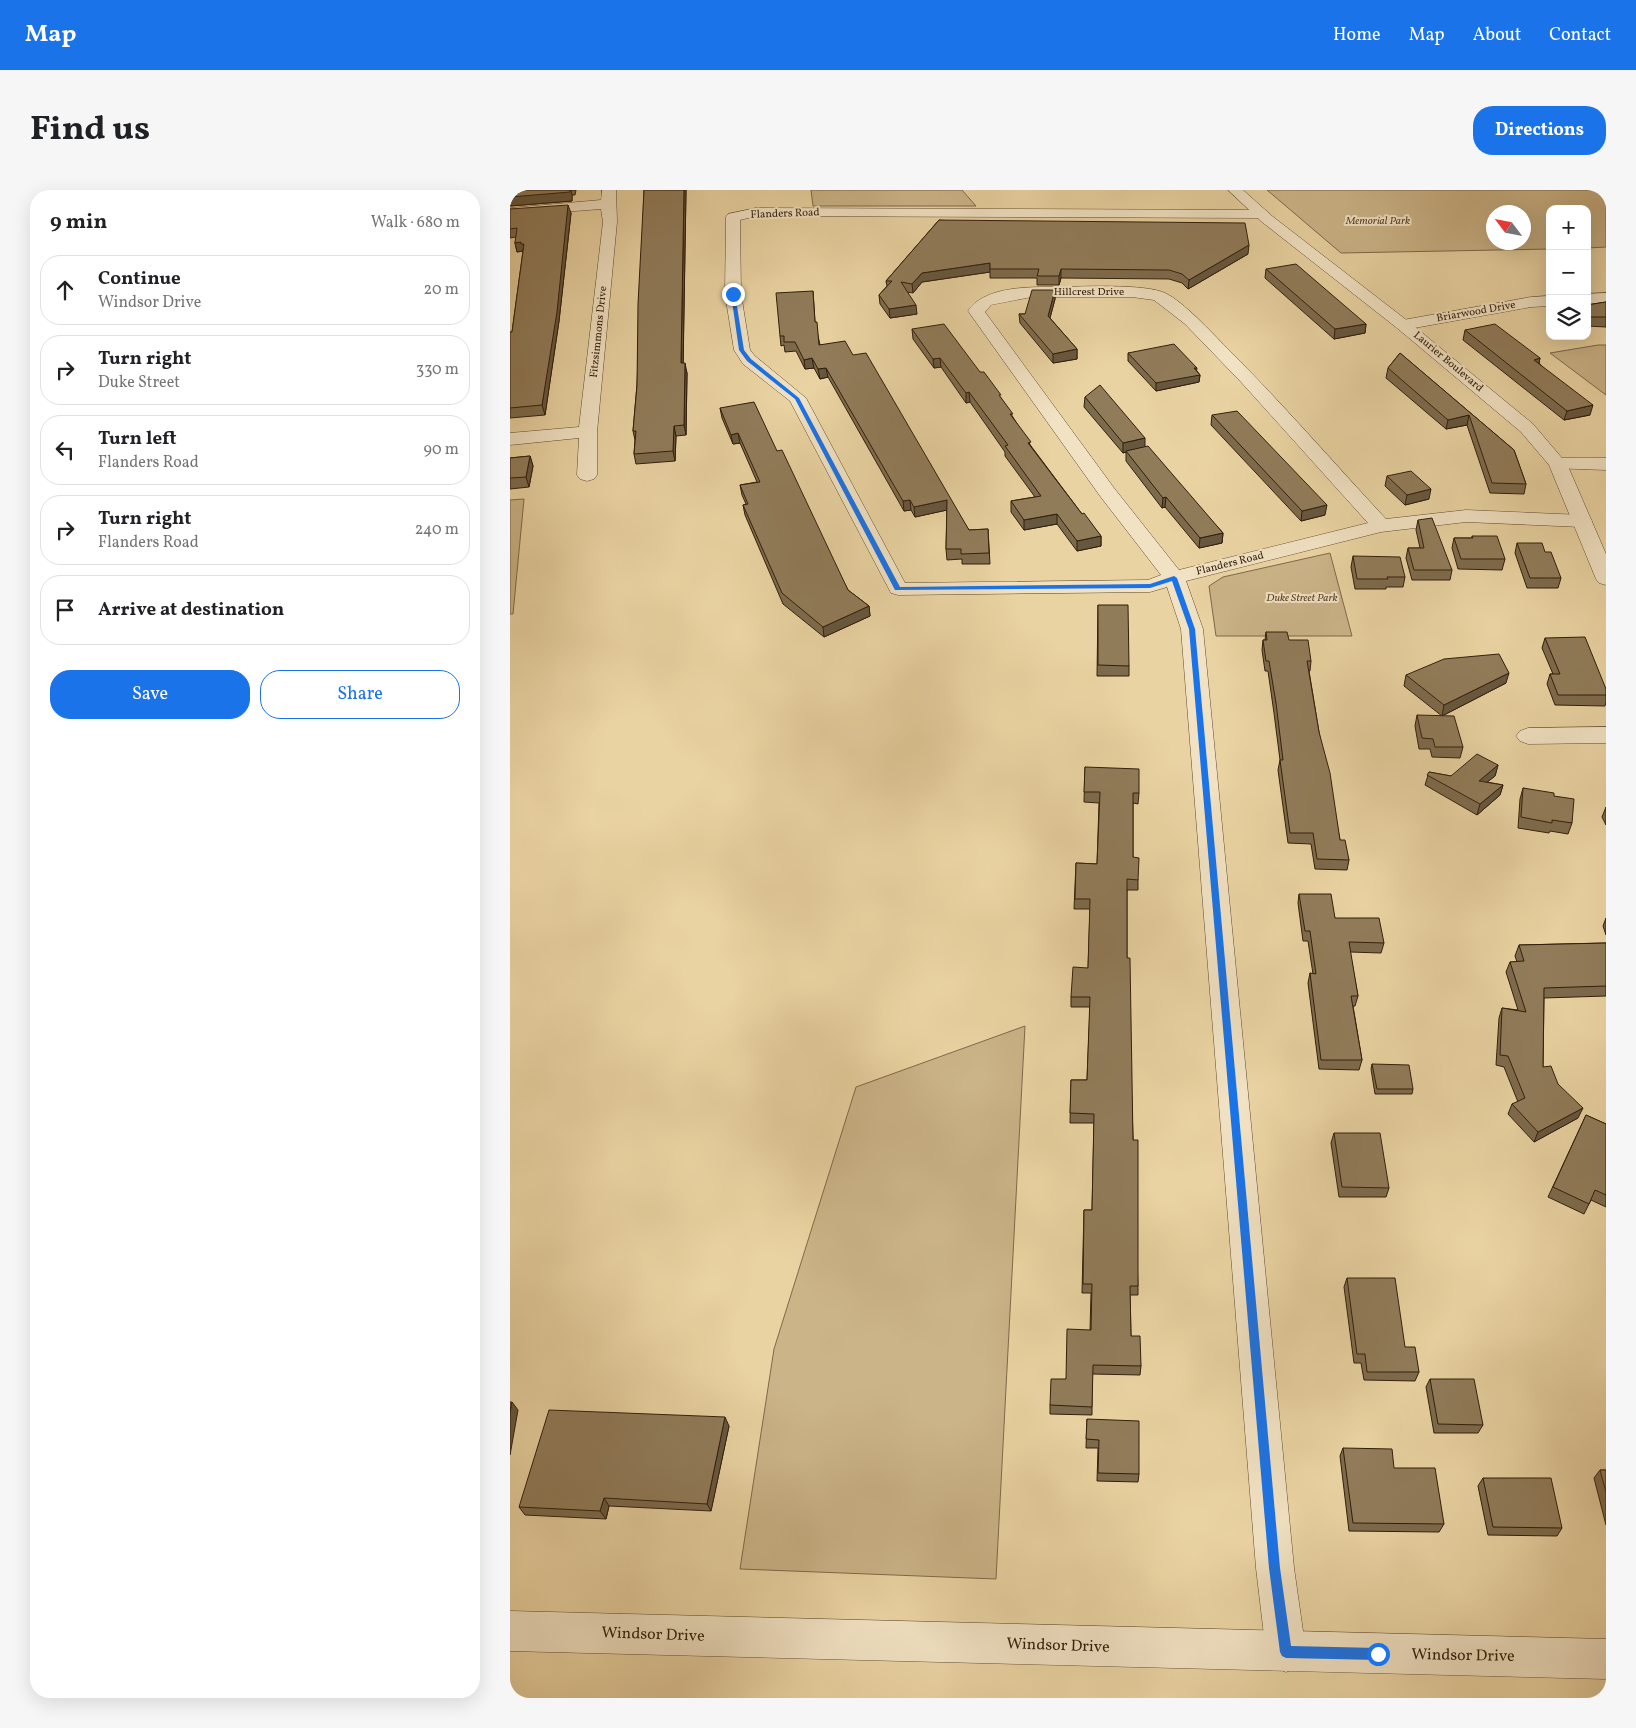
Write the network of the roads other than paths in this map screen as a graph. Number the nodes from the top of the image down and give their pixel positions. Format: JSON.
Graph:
{"nodes":[{"id":1,"x":1235,"y":190,"type":"edge"},
{"id":2,"x":609,"y":197,"type":"edge"},
{"id":3,"x":510,"y":212,"type":"edge"},
{"id":4,"x":1262,"y":214,"type":"junction"},
{"id":5,"x":1591,"y":298,"type":"edge"},
{"id":6,"x":1606,"y":298,"type":"edge"},
{"id":7,"x":1546,"y":301,"type":"edge"},
{"id":8,"x":1402,"y":325,"type":"junction"},
{"id":9,"x":588,"y":432,"type":"junction"},
{"id":10,"x":510,"y":439,"type":"edge"},
{"id":11,"x":1558,"y":464,"type":"junction"},
{"id":12,"x":1606,"y":464,"type":"edge"},
{"id":13,"x":587,"y":475,"type":"dead end"},
{"id":14,"x":1582,"y":520,"type":"junction"},
{"id":15,"x":1381,"y":526,"type":"junction"},
{"id":16,"x":1174,"y":578,"type":"junction"},
{"id":17,"x":1606,"y":579,"type":"edge"},
{"id":18,"x":1606,"y":735,"type":"edge"},
{"id":19,"x":1528,"y":736,"type":"dead end"},
{"id":20,"x":510,"y":1630,"type":"edge"},
{"id":21,"x":1286,"y":1652,"type":"junction"},
{"id":22,"x":1606,"y":1659,"type":"edge"}],
"edges":[{"from":1,"to":4,"type":"street","name":"Laurier Boulevard"},
{"from":2,"to":3,"type":"street"},
{"from":2,"to":9,"type":"street","name":"Fitzsimmons Drive"},
{"from":4,"to":8,"type":"street","name":"Laurier Boulevard"},
{"from":4,"to":16,"type":"street","name":"Flanders Road"},
{"from":5,"to":6,"type":"street"},
{"from":7,"to":8,"type":"street","name":"Briarwood Drive"},
{"from":8,"to":11,"type":"street","name":"Laurier Boulevard"},
{"from":9,"to":10,"type":"street"},
{"from":9,"to":13,"type":"street","name":"Fitzsimmons Drive"},
{"from":11,"to":12,"type":"street"},
{"from":11,"to":14,"type":"street","name":"Laurier Boulevard"},
{"from":14,"to":15,"type":"street","name":"Flanders Road"},
{"from":14,"to":17,"type":"street","name":"Laurier Boulevard"},
{"from":15,"to":16,"type":"street","name":"Flanders Road"},
{"from":15,"to":16,"type":"street","name":"Hillcrest Drive"},
{"from":16,"to":21,"type":"street"},
{"from":18,"to":19,"type":"street"},
{"from":20,"to":21,"type":"street","name":"Windsor Drive"},
{"from":21,"to":22,"type":"street","name":"Windsor Drive"}]}
